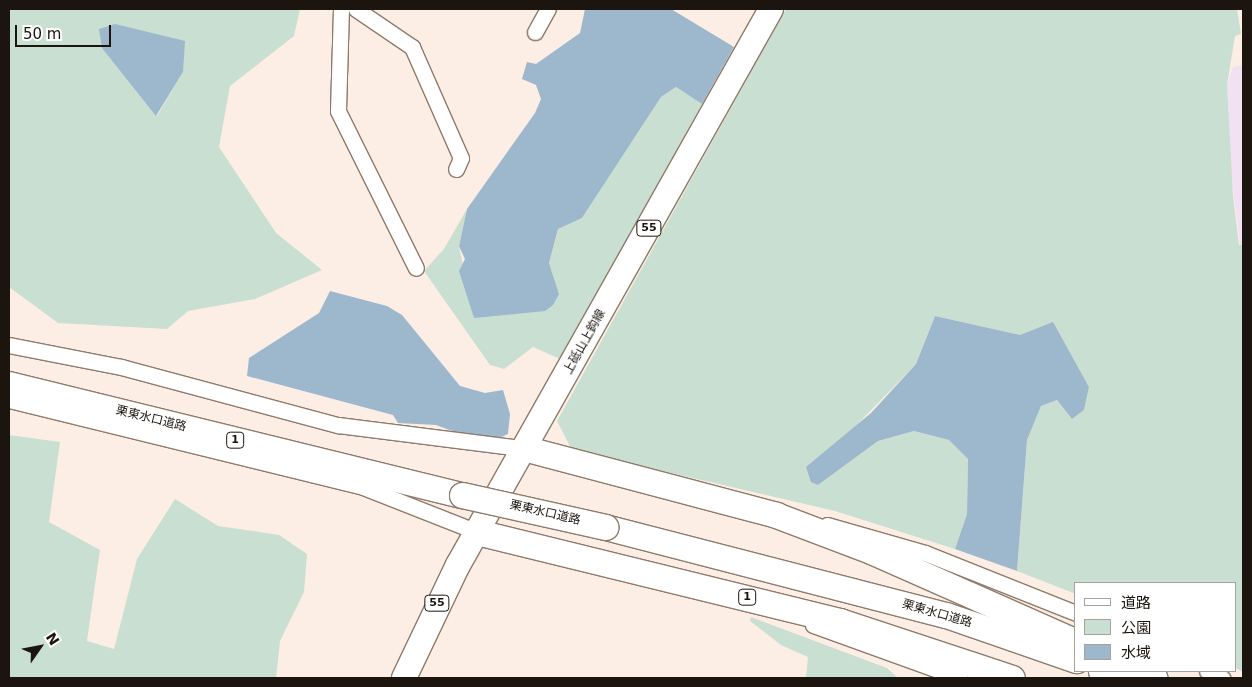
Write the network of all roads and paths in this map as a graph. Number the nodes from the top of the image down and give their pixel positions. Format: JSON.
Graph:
{"nodes":[{"id":1,"x":341,"y":9,"type":"edge"},
{"id":2,"x":356,"y":9,"type":"edge"},
{"id":3,"x":548,"y":9,"type":"edge"},
{"id":4,"x":772,"y":9,"type":"edge"},
{"id":5,"x":535,"y":32,"type":"dead end"},
{"id":6,"x":456,"y":169,"type":"dead end"},
{"id":7,"x":416,"y":268,"type":"dead end"},
{"id":8,"x":9,"y":346,"type":"edge"},
{"id":9,"x":9,"y":384,"type":"edge"},
{"id":10,"x":9,"y":400,"type":"edge"},
{"id":11,"x":527,"y":449,"type":"junction"},
{"id":12,"x":776,"y":515,"type":"junction"},
{"id":13,"x":477,"y":532,"type":"junction"},
{"id":14,"x":776,"y":604,"type":"junction"},
{"id":15,"x":1074,"y":612,"type":"edge"},
{"id":16,"x":1074,"y":641,"type":"edge"},
{"id":17,"x":1074,"y":659,"type":"edge"},
{"id":18,"x":1103,"y":672,"type":"edge"},
{"id":19,"x":1141,"y":672,"type":"edge"},
{"id":20,"x":1209,"y":672,"type":"edge"},
{"id":21,"x":404,"y":678,"type":"edge"},
{"id":22,"x":960,"y":678,"type":"edge"},
{"id":23,"x":1012,"y":678,"type":"edge"},
{"id":24,"x":1118,"y":678,"type":"edge"},
{"id":25,"x":1155,"y":678,"type":"edge"},
{"id":26,"x":1222,"y":678,"type":"edge"}],
"edges":[{"from":1,"to":7,"type":"street"},
{"from":2,"to":6,"type":"street"},
{"from":3,"to":5,"type":"street"},
{"from":4,"to":11,"type":"main road","name":"上砥山上鈎線","number":"55"},
{"from":8,"to":11,"type":"street"},
{"from":9,"to":17,"type":"highway","name":"栗東水口道路","number":"1","bridge":true},
{"from":10,"to":13,"type":"street"},
{"from":11,"to":12,"type":"highway"},
{"from":11,"to":13,"type":"main road","name":"上砥山上鈎線","number":"55"},
{"from":12,"to":15,"type":"street"},
{"from":12,"to":16,"type":"highway"},
{"from":13,"to":14,"type":"highway","number":"1"},
{"from":13,"to":21,"type":"main road","name":"上砥山上鈎線","number":"55"},
{"from":14,"to":22,"type":"street"},
{"from":14,"to":23,"type":"highway","number":"1"},
{"from":18,"to":24,"type":"highway"},
{"from":19,"to":25,"type":"highway"},
{"from":20,"to":26,"type":"street"}]}
